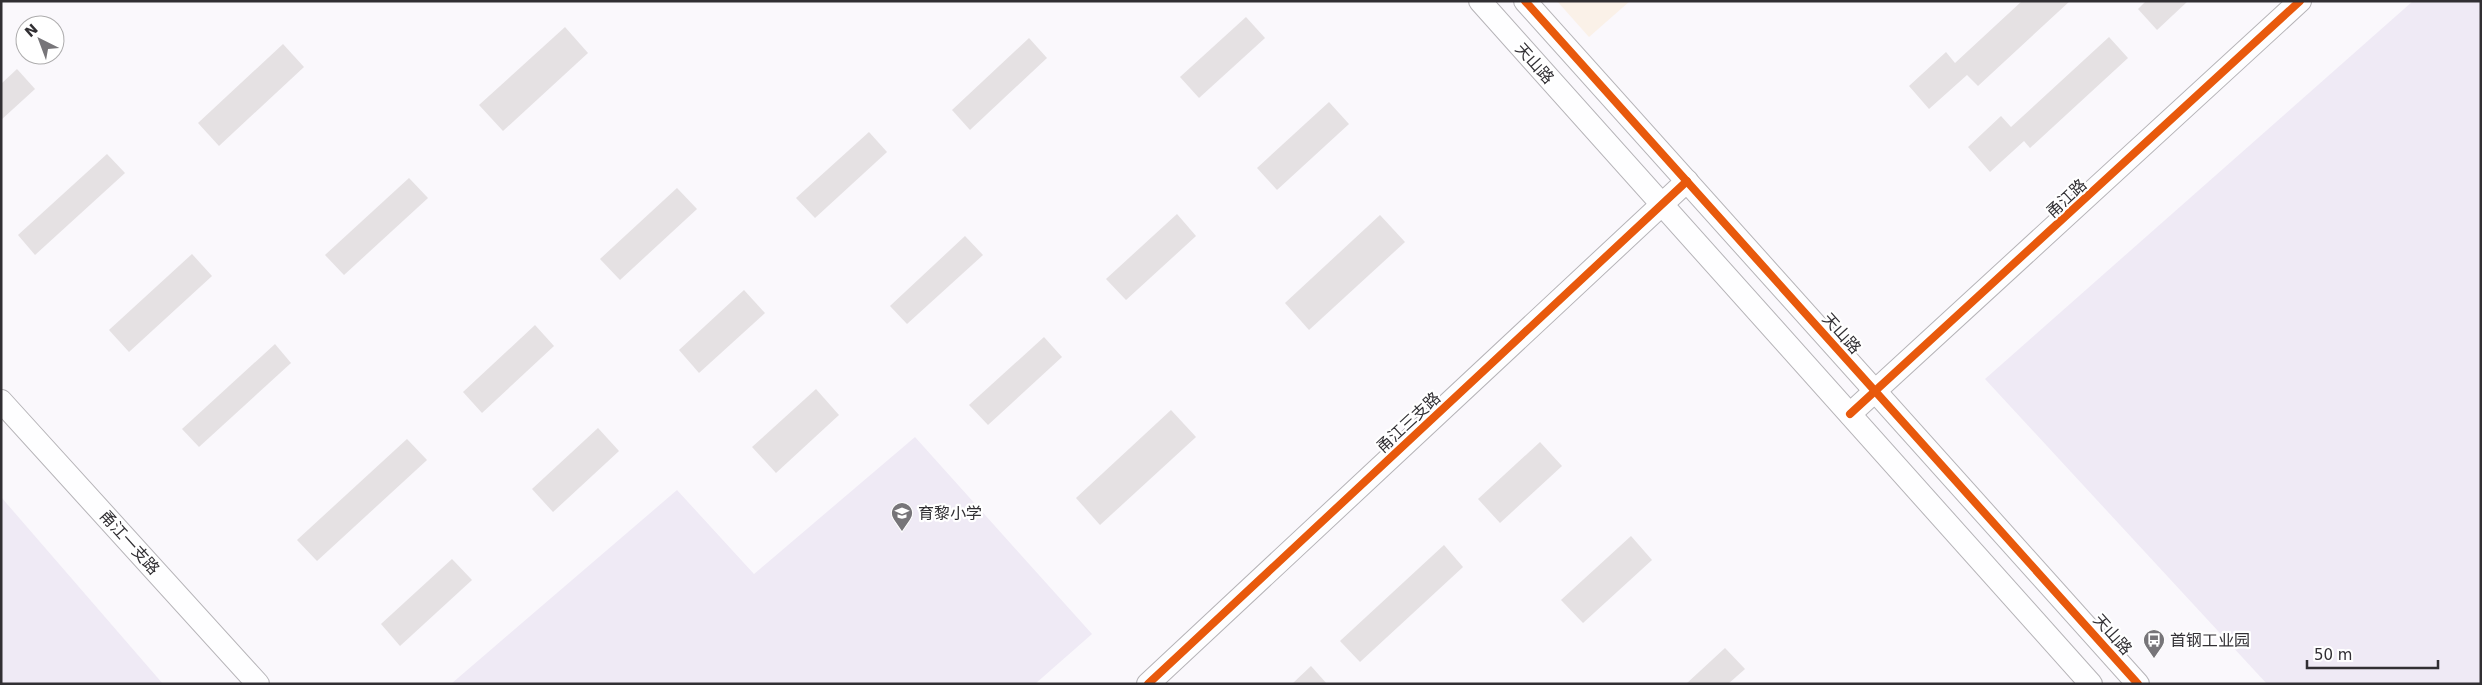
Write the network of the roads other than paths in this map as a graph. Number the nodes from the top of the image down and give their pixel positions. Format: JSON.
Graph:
{"nodes":[{"id":1,"x":1480,"y":1,"type":"edge"},
{"id":2,"x":1525,"y":1,"type":"edge"},
{"id":3,"x":2300,"y":1,"type":"edge"},
{"id":4,"x":1687,"y":181,"type":"junction"},
{"id":5,"x":1662,"y":204,"type":"junction"},
{"id":6,"x":1876,"y":391,"type":"junction"},
{"id":7,"x":1,"y":401,"type":"edge"},
{"id":8,"x":1850,"y":414,"type":"junction"},
{"id":9,"x":258,"y":684,"type":"edge"},
{"id":10,"x":1148,"y":684,"type":"edge"},
{"id":11,"x":2091,"y":684,"type":"edge"},
{"id":12,"x":2138,"y":684,"type":"edge"}],
"edges":[{"from":1,"to":5,"type":"street","name":"天山路"},
{"from":2,"to":4,"type":"street","name":"天山路"},
{"from":3,"to":6,"type":"street","name":"甬江路"},
{"from":4,"to":5,"type":"street","name":"甬江三支路"},
{"from":4,"to":6,"type":"street","name":"天山路"},
{"from":5,"to":8,"type":"street","name":"天山路"},
{"from":5,"to":10,"type":"street","name":"甬江三支路"},
{"from":6,"to":8,"type":"street","name":"甬江路"},
{"from":6,"to":12,"type":"street","name":"天山路"},
{"from":7,"to":9,"type":"street","name":"甬江一支路"},
{"from":8,"to":11,"type":"street","name":"天山路"}]}
